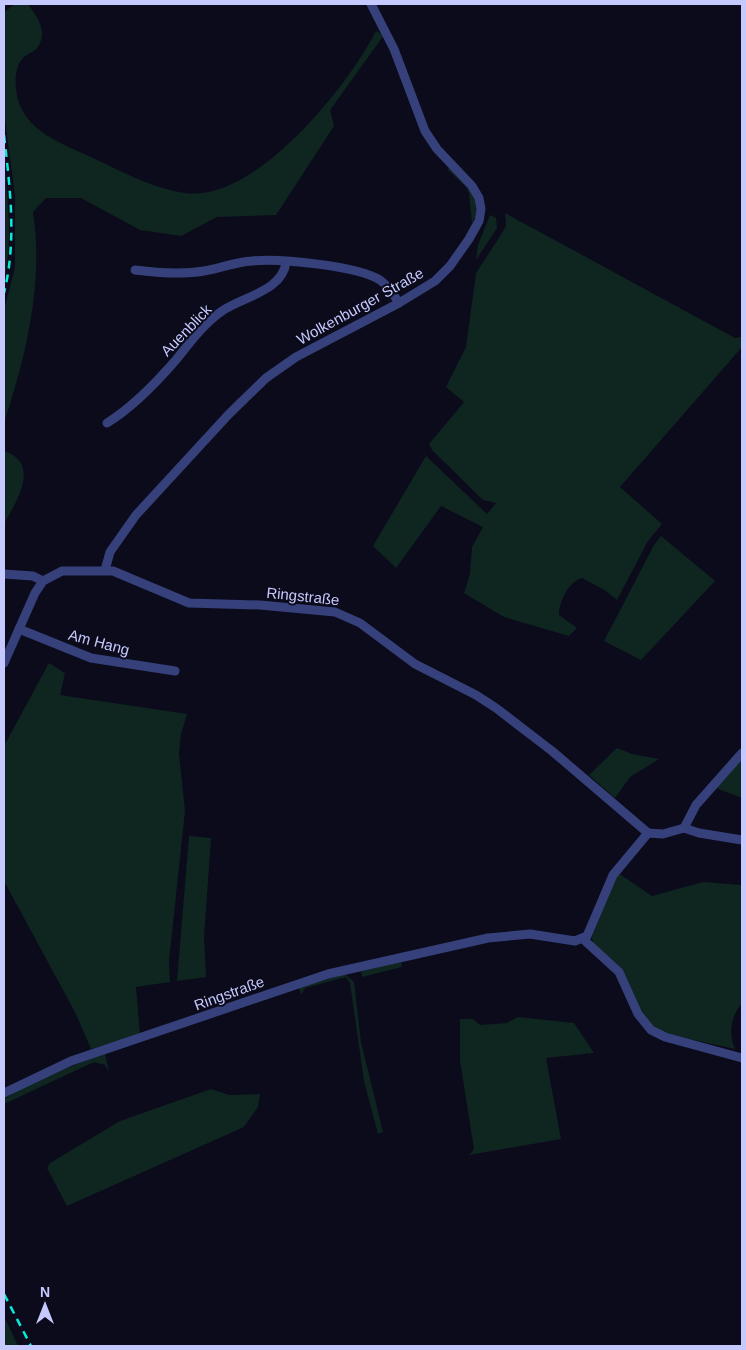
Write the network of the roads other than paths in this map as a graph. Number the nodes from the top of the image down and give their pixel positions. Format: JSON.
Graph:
{"nodes":[{"id":1,"x":371,"y":4,"type":"edge"},
{"id":2,"x":286,"y":262,"type":"junction"},
{"id":3,"x":136,"y":270,"type":"dead end"},
{"id":4,"x":399,"y":303,"type":"junction"},
{"id":5,"x":107,"y":423,"type":"dead end"},
{"id":6,"x":105,"y":570,"type":"junction"},
{"id":7,"x":4,"y":574,"type":"edge"},
{"id":8,"x":43,"y":581,"type":"junction"},
{"id":9,"x":19,"y":629,"type":"junction"},
{"id":10,"x":4,"y":663,"type":"edge"},
{"id":11,"x":175,"y":671,"type":"dead end"},
{"id":12,"x":742,"y":752,"type":"edge"},
{"id":13,"x":684,"y":828,"type":"junction"},
{"id":14,"x":648,"y":833,"type":"junction"},
{"id":15,"x":742,"y":840,"type":"edge"},
{"id":16,"x":583,"y":938,"type":"junction"},
{"id":17,"x":742,"y":1058,"type":"edge"},
{"id":18,"x":4,"y":1094,"type":"edge"}],
"edges":[{"from":1,"to":4,"type":"street","name":"Wolkenburger Straße"},
{"from":2,"to":3,"type":"street"},
{"from":2,"to":4,"type":"street"},
{"from":2,"to":5,"type":"street","name":"Auenblick"},
{"from":4,"to":6,"type":"street","name":"Wolkenburger Straße"},
{"from":6,"to":8,"type":"street","name":"Ringstraße"},
{"from":6,"to":14,"type":"street","name":"Ringstraße"},
{"from":7,"to":8,"type":"street"},
{"from":8,"to":9,"type":"street"},
{"from":9,"to":10,"type":"street"},
{"from":9,"to":11,"type":"street","name":"Am Hang"},
{"from":12,"to":13,"type":"street"},
{"from":13,"to":14,"type":"street"},
{"from":13,"to":15,"type":"street"},
{"from":14,"to":16,"type":"street"},
{"from":16,"to":17,"type":"street"},
{"from":16,"to":18,"type":"street","name":"Ringstraße"}]}
